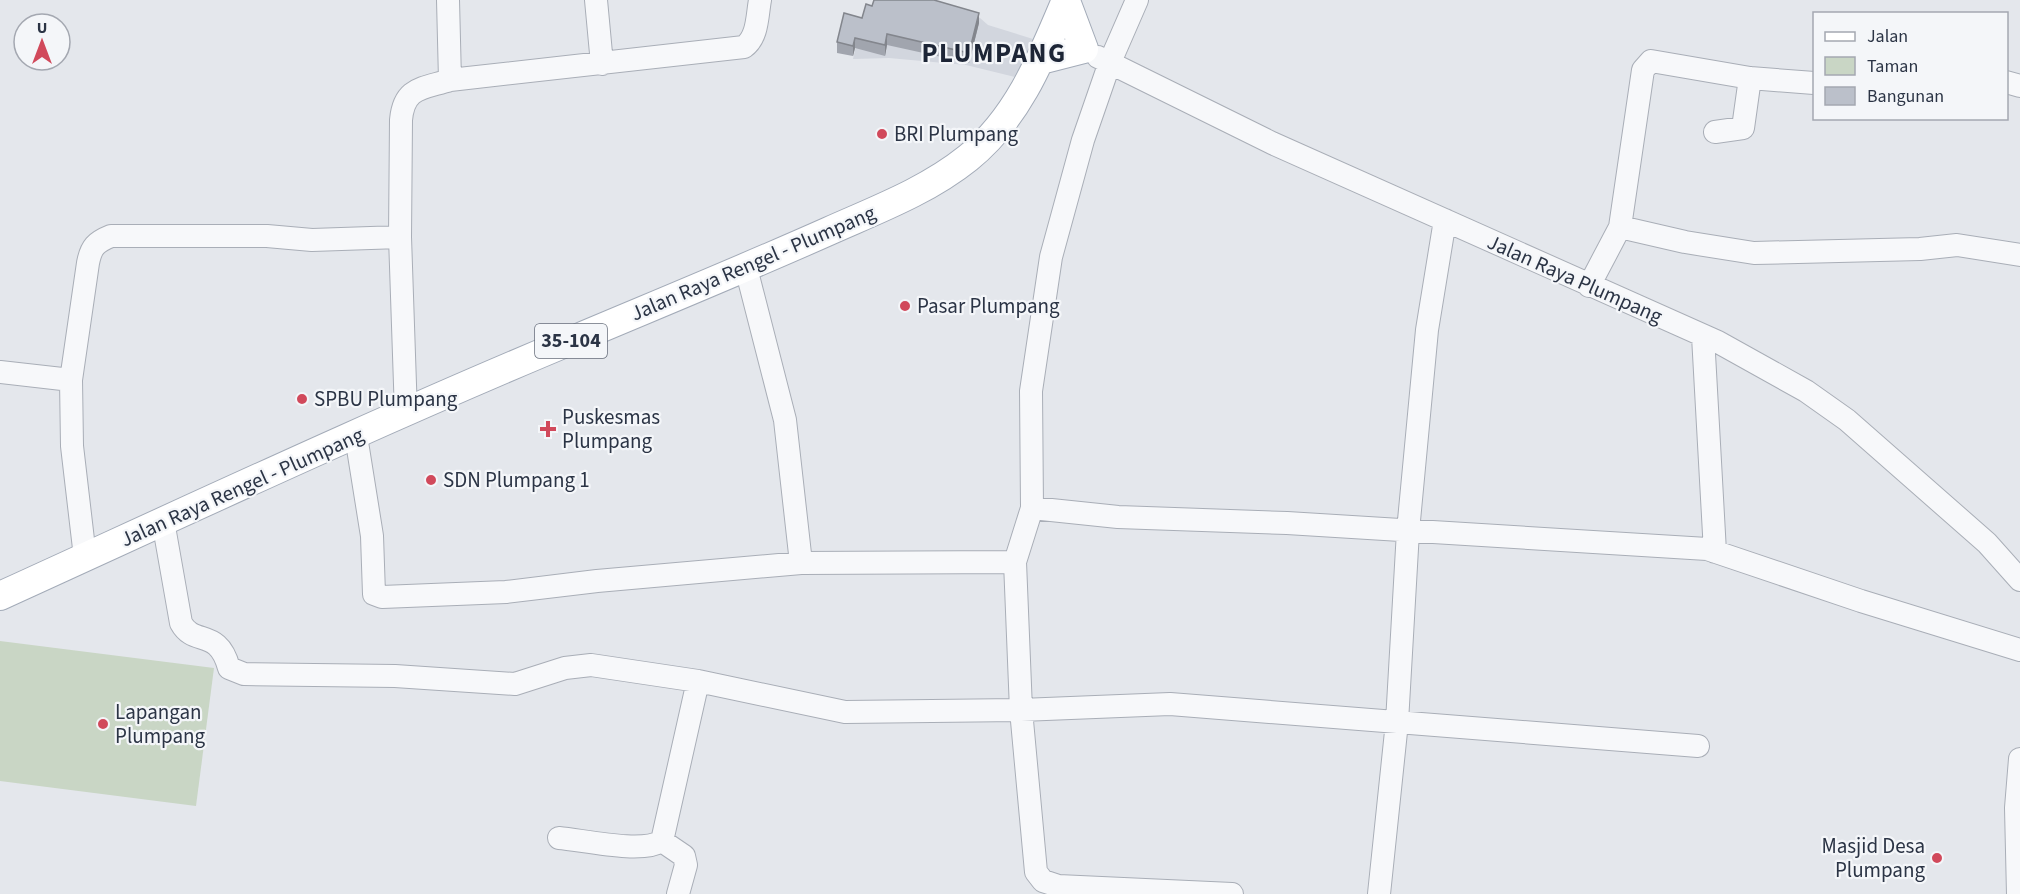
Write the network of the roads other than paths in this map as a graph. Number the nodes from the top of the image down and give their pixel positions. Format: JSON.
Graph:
{"nodes":[{"id":1,"x":448,"y":0,"type":"edge"},
{"id":2,"x":596,"y":0,"type":"edge"},
{"id":3,"x":760,"y":0,"type":"edge"},
{"id":4,"x":1137,"y":0,"type":"edge"},
{"id":5,"x":1066,"y":1,"type":"edge"},
{"id":6,"x":1084,"y":49,"type":"junction"},
{"id":7,"x":1041,"y":60,"type":"junction"},
{"id":8,"x":1110,"y":62,"type":"junction"},
{"id":9,"x":602,"y":64,"type":"junction"},
{"id":10,"x":1750,"y":78,"type":"junction"},
{"id":11,"x":450,"y":80,"type":"junction"},
{"id":12,"x":1813,"y":83,"type":"edge"},
{"id":13,"x":1715,"y":132,"type":"dead end"},
{"id":14,"x":1445,"y":220,"type":"junction"},
{"id":15,"x":1620,"y":227,"type":"junction"},
{"id":16,"x":400,"y":237,"type":"junction"},
{"id":17,"x":2020,"y":255,"type":"edge"},
{"id":18,"x":746,"y":268,"type":"junction"},
{"id":19,"x":1589,"y":286,"type":"junction"},
{"id":20,"x":1703,"y":336,"type":"junction"},
{"id":21,"x":0,"y":372,"type":"edge"},
{"id":22,"x":71,"y":380,"type":"junction"},
{"id":23,"x":406,"y":414,"type":"junction"},
{"id":24,"x":356,"y":436,"type":"junction"},
{"id":25,"x":1032,"y":508,"type":"junction"},
{"id":26,"x":163,"y":521,"type":"junction"},
{"id":27,"x":1408,"y":531,"type":"junction"},
{"id":28,"x":1715,"y":552,"type":"junction"},
{"id":29,"x":85,"y":557,"type":"junction"},
{"id":30,"x":1015,"y":562,"type":"junction"},
{"id":31,"x":801,"y":563,"type":"junction"},
{"id":32,"x":2020,"y":578,"type":"edge"},
{"id":33,"x":0,"y":596,"type":"edge"},
{"id":34,"x":2020,"y":651,"type":"edge"},
{"id":35,"x":698,"y":681,"type":"junction"},
{"id":36,"x":1021,"y":710,"type":"junction"},
{"id":37,"x":1396,"y":722,"type":"junction"},
{"id":38,"x":1698,"y":746,"type":"dead end"},
{"id":39,"x":2020,"y":759,"type":"edge"},
{"id":40,"x":2018,"y":825,"type":"edge"},
{"id":41,"x":559,"y":838,"type":"dead end"},
{"id":42,"x":662,"y":841,"type":"junction"},
{"id":43,"x":678,"y":894,"type":"edge"},
{"id":44,"x":1195,"y":894,"type":"edge"},
{"id":45,"x":1232,"y":894,"type":"edge"},
{"id":46,"x":1380,"y":894,"type":"edge"},
{"id":47,"x":2018,"y":894,"type":"edge"}],
"edges":[{"from":1,"to":11,"type":"street"},
{"from":2,"to":9,"type":"street"},
{"from":3,"to":9,"type":"street"},
{"from":4,"to":8,"type":"street"},
{"from":5,"to":6,"type":"main road"},
{"from":5,"to":7,"type":"main road","name":"Jalan Raya Rengel - Plumpang","number":"35-104"},
{"from":6,"to":7,"type":"main road"},
{"from":6,"to":8,"type":"street","name":"Jalan Raya Plumpang"},
{"from":7,"to":18,"type":"main road","name":"Jalan Raya Rengel - Plumpang","number":"35-104"},
{"from":8,"to":14,"type":"street","name":"Jalan Raya Plumpang"},
{"from":8,"to":25,"type":"street"},
{"from":9,"to":11,"type":"street"},
{"from":10,"to":12,"type":"street"},
{"from":10,"to":13,"type":"street"},
{"from":10,"to":15,"type":"street"},
{"from":11,"to":16,"type":"street"},
{"from":14,"to":19,"type":"street","name":"Jalan Raya Plumpang"},
{"from":14,"to":27,"type":"street"},
{"from":15,"to":17,"type":"street"},
{"from":15,"to":19,"type":"street"},
{"from":16,"to":22,"type":"street"},
{"from":16,"to":23,"type":"street"},
{"from":18,"to":23,"type":"main road","name":"Jalan Raya Rengel - Plumpang","number":"35-104"},
{"from":18,"to":31,"type":"street"},
{"from":19,"to":20,"type":"street","name":"Jalan Raya Plumpang"},
{"from":20,"to":28,"type":"street"},
{"from":20,"to":32,"type":"street","name":"Jalan Raya Plumpang"},
{"from":21,"to":22,"type":"street"},
{"from":22,"to":29,"type":"street"},
{"from":23,"to":24,"type":"main road","name":"Jalan Raya Rengel - Plumpang","number":"35-104"},
{"from":24,"to":26,"type":"main road","name":"Jalan Raya Rengel - Plumpang","number":"35-104"},
{"from":24,"to":31,"type":"street"},
{"from":25,"to":27,"type":"street"},
{"from":25,"to":30,"type":"street"},
{"from":26,"to":29,"type":"main road","name":"Jalan Raya Rengel - Plumpang","number":"35-104"},
{"from":26,"to":35,"type":"street"},
{"from":27,"to":28,"type":"street"},
{"from":27,"to":37,"type":"street"},
{"from":28,"to":34,"type":"street"},
{"from":29,"to":33,"type":"main road","name":"Jalan Raya Rengel - Plumpang","number":"35-104"},
{"from":30,"to":31,"type":"street"},
{"from":30,"to":36,"type":"street"},
{"from":35,"to":36,"type":"street"},
{"from":35,"to":42,"type":"street"},
{"from":36,"to":37,"type":"street"},
{"from":36,"to":44,"type":"street"},
{"from":37,"to":38,"type":"street"},
{"from":37,"to":46,"type":"street"},
{"from":39,"to":40,"type":"street"},
{"from":40,"to":47,"type":"street"},
{"from":41,"to":42,"type":"street"},
{"from":42,"to":43,"type":"street"},
{"from":44,"to":45,"type":"street"}]}
